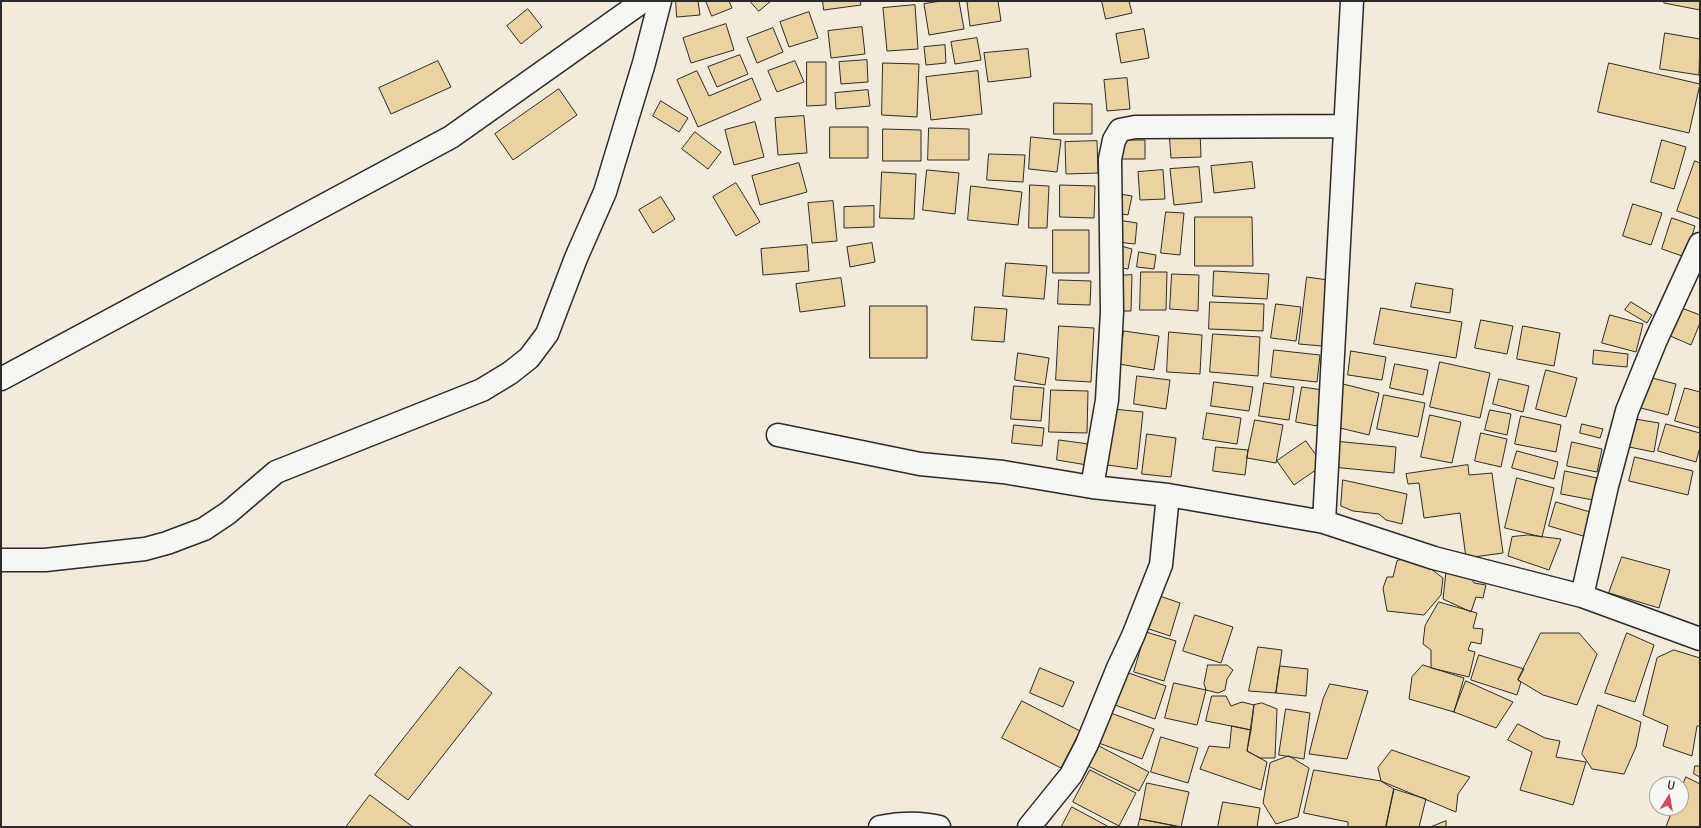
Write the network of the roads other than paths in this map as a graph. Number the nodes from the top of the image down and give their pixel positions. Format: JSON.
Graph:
{"nodes":[{"id":1,"x":643,"y":1,"type":"edge"},
{"id":2,"x":660,"y":1,"type":"edge"},
{"id":3,"x":1352,"y":1,"type":"edge"},
{"id":4,"x":1345,"y":126,"type":"junction"},
{"id":5,"x":1700,"y":244,"type":"edge"},
{"id":6,"x":1,"y":379,"type":"edge"},
{"id":7,"x":778,"y":435,"type":"dead end"},
{"id":8,"x":1092,"y":487,"type":"junction"},
{"id":9,"x":1168,"y":495,"type":"junction"},
{"id":10,"x":1324,"y":522,"type":"junction"},
{"id":11,"x":1,"y":560,"type":"edge"},
{"id":12,"x":1582,"y":596,"type":"junction"},
{"id":13,"x":1700,"y":639,"type":"edge"},
{"id":14,"x":880,"y":827,"type":"edge"},
{"id":15,"x":940,"y":827,"type":"edge"},
{"id":16,"x":1029,"y":827,"type":"edge"}],
"edges":[{"from":1,"to":6,"type":"street"},
{"from":2,"to":11,"type":"street"},
{"from":3,"to":4,"type":"street"},
{"from":4,"to":8,"type":"street"},
{"from":4,"to":10,"type":"street"},
{"from":5,"to":12,"type":"street"},
{"from":7,"to":8,"type":"street"},
{"from":8,"to":9,"type":"street"},
{"from":9,"to":10,"type":"street"},
{"from":9,"to":16,"type":"street"},
{"from":10,"to":12,"type":"street"},
{"from":12,"to":13,"type":"street"},
{"from":14,"to":15,"type":"street"}]}
